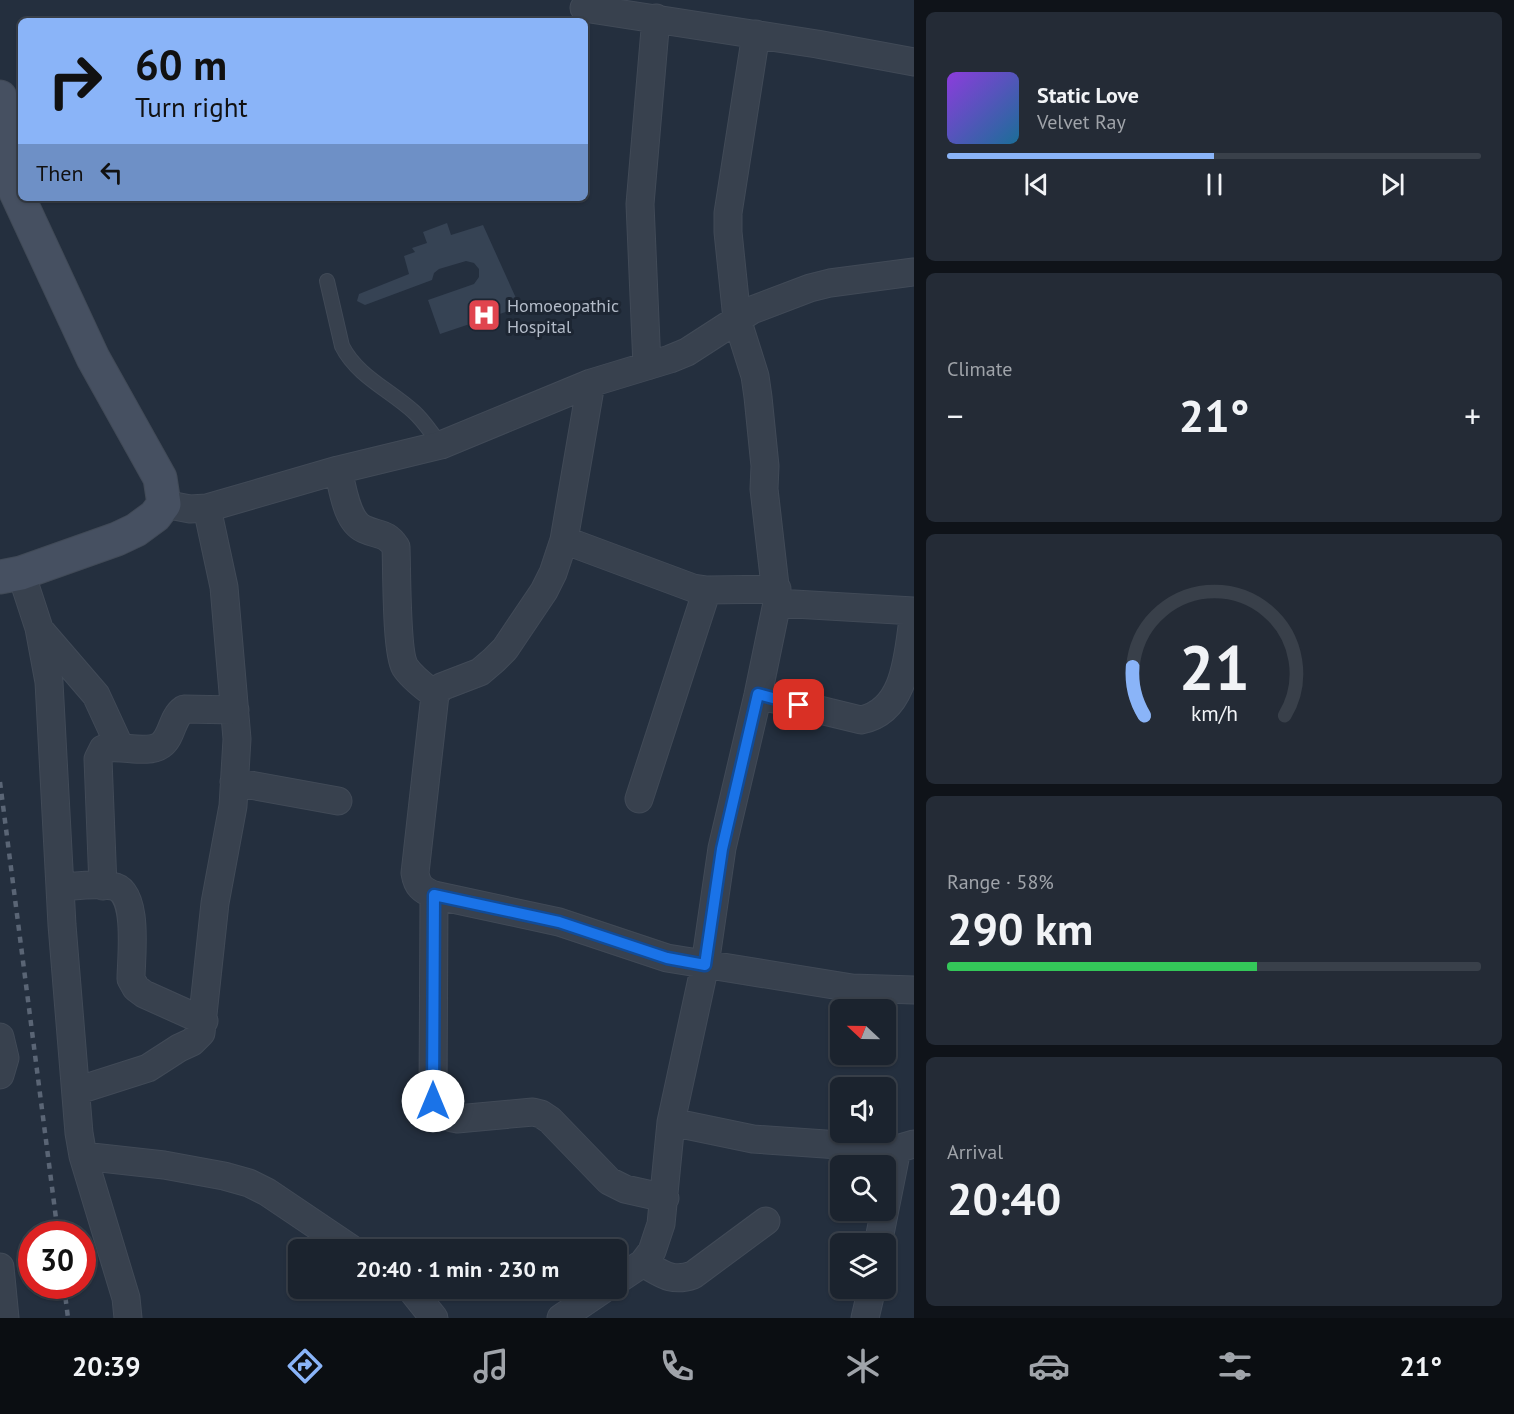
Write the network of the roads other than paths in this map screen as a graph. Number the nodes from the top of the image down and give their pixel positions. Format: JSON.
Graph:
{"nodes":[{"id":1,"x":584,"y":8,"type":"dead end"},
{"id":2,"x":656,"y":18,"type":"junction"},
{"id":3,"x":756,"y":34,"type":"junction"},
{"id":4,"x":914,"y":62,"type":"edge"},
{"id":5,"x":0,"y":97,"type":"edge"},
{"id":6,"x":18,"y":196,"type":"edge"},
{"id":7,"x":20,"y":201,"type":"edge"},
{"id":8,"x":914,"y":272,"type":"edge"},
{"id":9,"x":327,"y":281,"type":"dead end"},
{"id":10,"x":737,"y":319,"type":"junction"},
{"id":11,"x":647,"y":366,"type":"junction"},
{"id":12,"x":591,"y":383,"type":"junction"},
{"id":13,"x":441,"y":445,"type":"junction"},
{"id":14,"x":338,"y":470,"type":"junction"},
{"id":15,"x":164,"y":504,"type":"junction"},
{"id":16,"x":207,"y":508,"type":"junction"},
{"id":17,"x":564,"y":540,"type":"junction"},
{"id":18,"x":11,"y":575,"type":"edge"},
{"id":19,"x":707,"y":590,"type":"junction"},
{"id":20,"x":777,"y":596,"type":"junction"},
{"id":21,"x":914,"y":611,"type":"edge"},
{"id":22,"x":39,"y":628,"type":"junction"},
{"id":23,"x":758,"y":694,"type":"junction"},
{"id":24,"x":435,"y":695,"type":"junction"},
{"id":25,"x":235,"y":710,"type":"junction"},
{"id":26,"x":120,"y":747,"type":"junction"},
{"id":27,"x":234,"y":782,"type":"junction"},
{"id":28,"x":639,"y":799,"type":"dead end"},
{"id":29,"x":338,"y":801,"type":"dead end"},
{"id":30,"x":103,"y":886,"type":"junction"},
{"id":31,"x":61,"y":887,"type":"junction"},
{"id":32,"x":434,"y":895,"type":"junction"},
{"id":33,"x":705,"y":965,"type":"junction"},
{"id":34,"x":914,"y":990,"type":"edge"},
{"id":35,"x":204,"y":1021,"type":"junction"},
{"id":36,"x":0,"y":1037,"type":"edge"},
{"id":37,"x":0,"y":1075,"type":"edge"},
{"id":38,"x":76,"y":1091,"type":"junction"},
{"id":39,"x":671,"y":1122,"type":"junction"},
{"id":40,"x":906,"y":1147,"type":"edge"},
{"id":41,"x":83,"y":1156,"type":"junction"},
{"id":42,"x":664,"y":1198,"type":"junction"},
{"id":43,"x":766,"y":1221,"type":"dead end"},
{"id":44,"x":882,"y":1233,"type":"edge"},
{"id":45,"x":337,"y":1239,"type":"edge"},
{"id":46,"x":643,"y":1263,"type":"junction"},
{"id":47,"x":0,"y":1267,"type":"edge"},
{"id":48,"x":627,"y":1274,"type":"edge"},
{"id":49,"x":419,"y":1299,"type":"edge"},
{"id":50,"x":589,"y":1299,"type":"edge"},
{"id":51,"x":869,"y":1299,"type":"edge"},
{"id":52,"x":5,"y":1318,"type":"edge"},
{"id":53,"x":128,"y":1318,"type":"edge"},
{"id":54,"x":434,"y":1318,"type":"edge"},
{"id":55,"x":561,"y":1318,"type":"edge"},
{"id":56,"x":865,"y":1318,"type":"edge"}],
"edges":[{"from":1,"to":2,"type":"street"},
{"from":2,"to":3,"type":"street"},
{"from":2,"to":11,"type":"street"},
{"from":3,"to":4,"type":"street"},
{"from":3,"to":10,"type":"street"},
{"from":5,"to":6,"type":"street"},
{"from":7,"to":15,"type":"street"},
{"from":8,"to":10,"type":"street"},
{"from":9,"to":13,"type":"lane"},
{"from":10,"to":11,"type":"street"},
{"from":10,"to":20,"type":"street"},
{"from":11,"to":12,"type":"street"},
{"from":12,"to":13,"type":"street"},
{"from":12,"to":17,"type":"street"},
{"from":13,"to":14,"type":"street"},
{"from":14,"to":16,"type":"street"},
{"from":14,"to":24,"type":"street"},
{"from":15,"to":16,"type":"street"},
{"from":15,"to":18,"type":"street"},
{"from":16,"to":25,"type":"street"},
{"from":17,"to":19,"type":"street"},
{"from":17,"to":24,"type":"street"},
{"from":18,"to":22,"type":"street"},
{"from":19,"to":20,"type":"street"},
{"from":19,"to":28,"type":"street"},
{"from":20,"to":21,"type":"street"},
{"from":20,"to":23,"type":"street"},
{"from":21,"to":23,"type":"street"},
{"from":22,"to":26,"type":"street"},
{"from":22,"to":31,"type":"street"},
{"from":23,"to":33,"type":"street"},
{"from":24,"to":32,"type":"street"},
{"from":25,"to":26,"type":"street"},
{"from":25,"to":27,"type":"street"},
{"from":26,"to":30,"type":"street"},
{"from":27,"to":29,"type":"street"},
{"from":27,"to":35,"type":"street"},
{"from":30,"to":31,"type":"street"},
{"from":30,"to":35,"type":"street"},
{"from":31,"to":38,"type":"street"},
{"from":32,"to":33,"type":"street"},
{"from":32,"to":42,"type":"street"},
{"from":33,"to":34,"type":"street"},
{"from":33,"to":39,"type":"street"},
{"from":35,"to":38,"type":"street"},
{"from":36,"to":37,"type":"street"},
{"from":38,"to":41,"type":"street"},
{"from":39,"to":40,"type":"street"},
{"from":39,"to":42,"type":"street"},
{"from":40,"to":44,"type":"street"},
{"from":41,"to":45,"type":"street"},
{"from":41,"to":53,"type":"street"},
{"from":42,"to":46,"type":"street"},
{"from":43,"to":46,"type":"street"},
{"from":46,"to":48,"type":"street"},
{"from":47,"to":52,"type":"street"},
{"from":49,"to":54,"type":"street"},
{"from":50,"to":55,"type":"street"},
{"from":51,"to":56,"type":"street"}]}
